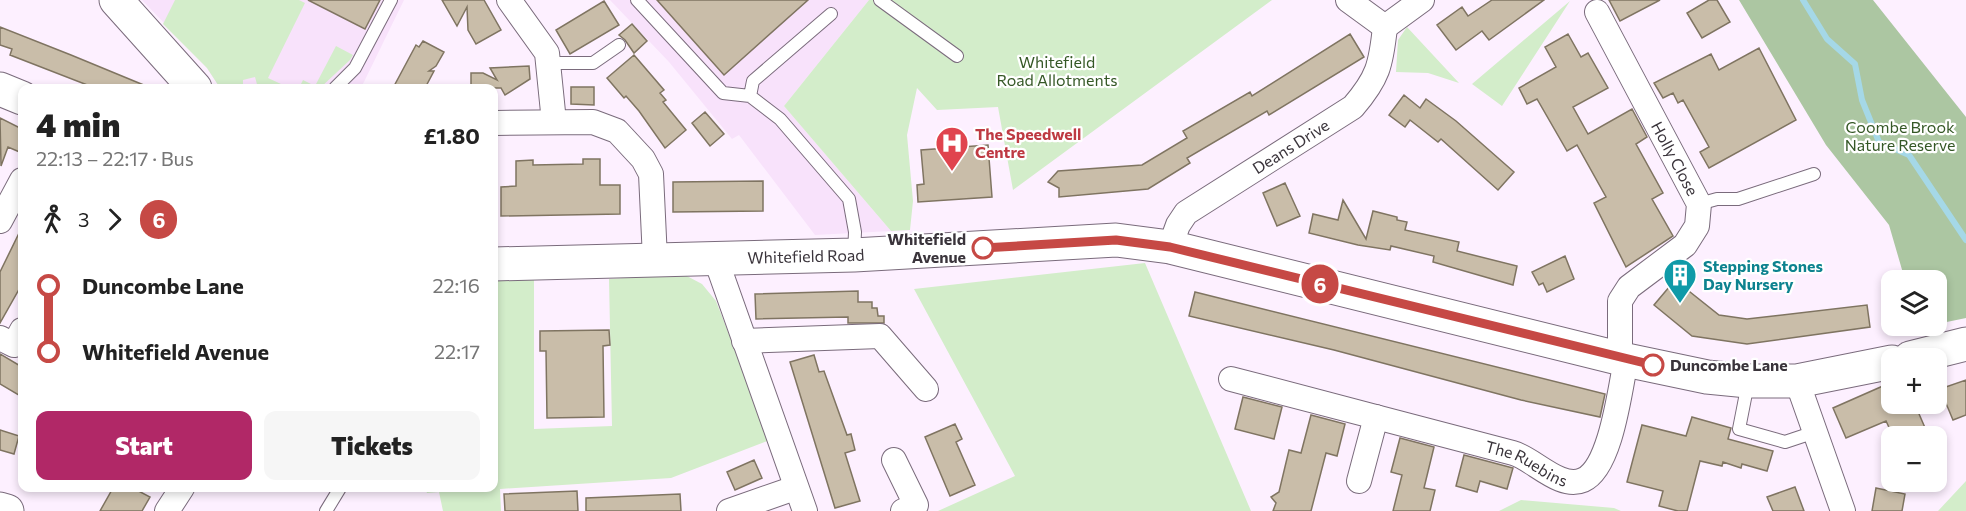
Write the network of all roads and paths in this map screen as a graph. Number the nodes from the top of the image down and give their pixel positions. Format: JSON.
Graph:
{"nodes":[{"id":1,"x":116,"y":0,"type":"edge"},
{"id":2,"x":391,"y":0,"type":"edge"},
{"id":3,"x":510,"y":0,"type":"edge"},
{"id":4,"x":637,"y":0,"type":"edge"},
{"id":5,"x":880,"y":0,"type":"edge"},
{"id":6,"x":1348,"y":0,"type":"edge"},
{"id":7,"x":1422,"y":0,"type":"edge"},
{"id":8,"x":1597,"y":12,"type":"dead end"},
{"id":9,"x":831,"y":14,"type":"dead end"},
{"id":10,"x":1385,"y":27,"type":"junction"},
{"id":11,"x":619,"y":45,"type":"dead end"},
{"id":12,"x":957,"y":56,"type":"dead end"},
{"id":13,"x":550,"y":63,"type":"junction"},
{"id":14,"x":191,"y":84,"type":"edge"},
{"id":15,"x":339,"y":84,"type":"edge"},
{"id":16,"x":0,"y":89,"type":"edge"},
{"id":17,"x":18,"y":96,"type":"edge"},
{"id":18,"x":750,"y":96,"type":"junction"},
{"id":19,"x":554,"y":122,"type":"junction"},
{"id":20,"x":498,"y":123,"type":"edge"},
{"id":21,"x":1814,"y":174,"type":"dead end"},
{"id":22,"x":18,"y":192,"type":"edge"},
{"id":23,"x":1699,"y":204,"type":"junction"},
{"id":24,"x":9,"y":220,"type":"edge"},
{"id":25,"x":1170,"y":247,"type":"junction"},
{"id":26,"x":854,"y":255,"type":"junction"},
{"id":27,"x":715,"y":257,"type":"junction"},
{"id":28,"x":655,"y":259,"type":"junction"},
{"id":29,"x":498,"y":264,"type":"edge"},
{"id":30,"x":744,"y":341,"type":"junction"},
{"id":31,"x":1966,"y":344,"type":"edge"},
{"id":32,"x":1947,"y":349,"type":"edge"},
{"id":33,"x":1623,"y":359,"type":"junction"},
{"id":34,"x":1881,"y":364,"type":"edge"},
{"id":35,"x":1232,"y":379,"type":"dead end"},
{"id":36,"x":1748,"y":381,"type":"junction"},
{"id":37,"x":1797,"y":381,"type":"junction"},
{"id":38,"x":926,"y":389,"type":"dead end"},
{"id":39,"x":1376,"y":417,"type":"junction"},
{"id":40,"x":1815,"y":432,"type":"junction"},
{"id":41,"x":894,"y":460,"type":"dead end"},
{"id":42,"x":1359,"y":481,"type":"dead end"},
{"id":43,"x":795,"y":488,"type":"junction"},
{"id":44,"x":179,"y":492,"type":"edge"},
{"id":45,"x":338,"y":492,"type":"edge"},
{"id":46,"x":0,"y":509,"type":"edge"},
{"id":47,"x":7,"y":511,"type":"edge"},
{"id":48,"x":167,"y":511,"type":"edge"},
{"id":49,"x":326,"y":511,"type":"edge"},
{"id":50,"x":729,"y":511,"type":"edge"},
{"id":51,"x":805,"y":511,"type":"edge"},
{"id":52,"x":903,"y":511,"type":"edge"},
{"id":53,"x":1843,"y":511,"type":"edge"}],
"edges":[{"from":1,"to":14,"type":"main road"},
{"from":2,"to":15,"type":"lane"},
{"from":3,"to":13,"type":"street"},
{"from":4,"to":18,"type":"lane"},
{"from":5,"to":12,"type":"lane"},
{"from":6,"to":10,"type":"street"},
{"from":7,"to":10,"type":"street"},
{"from":8,"to":23,"type":"street","name":"Holly Close"},
{"from":9,"to":18,"type":"lane"},
{"from":10,"to":25,"type":"street","name":"Deans Drive"},
{"from":11,"to":13,"type":"lane"},
{"from":13,"to":19,"type":"street"},
{"from":16,"to":17,"type":"main road"},
{"from":18,"to":26,"type":"lane"},
{"from":19,"to":20,"type":"street"},
{"from":19,"to":28,"type":"street"},
{"from":21,"to":23,"type":"lane"},
{"from":22,"to":24,"type":"street"},
{"from":23,"to":33,"type":"street","name":"Holly Close"},
{"from":25,"to":26,"type":"main road","name":"Whitefield Road"},
{"from":25,"to":33,"type":"main road","name":"Whitefield Road"},
{"from":26,"to":27,"type":"main road","name":"Whitefield Road"},
{"from":27,"to":28,"type":"main road","name":"Whitefield Road"},
{"from":27,"to":30,"type":"street"},
{"from":28,"to":29,"type":"main road","name":"Whitefield Road"},
{"from":30,"to":38,"type":"street"},
{"from":30,"to":43,"type":"street"},
{"from":31,"to":32,"type":"main road"},
{"from":33,"to":36,"type":"main road","name":"Whitefield Road"},
{"from":33,"to":39,"type":"street","name":"The Ruebins"},
{"from":34,"to":37,"type":"main road","name":"Whitefield Road"},
{"from":35,"to":39,"type":"street","name":"The Ruebins"},
{"from":36,"to":37,"type":"main road","name":"Whitefield Road"},
{"from":36,"to":40,"type":"lane"},
{"from":37,"to":40,"type":"street"},
{"from":39,"to":42,"type":"street"},
{"from":40,"to":53,"type":"street"},
{"from":41,"to":52,"type":"street"},
{"from":43,"to":50,"type":"street"},
{"from":43,"to":51,"type":"street"},
{"from":44,"to":48,"type":"street"},
{"from":45,"to":49,"type":"lane"},
{"from":46,"to":47,"type":"main road"}]}
